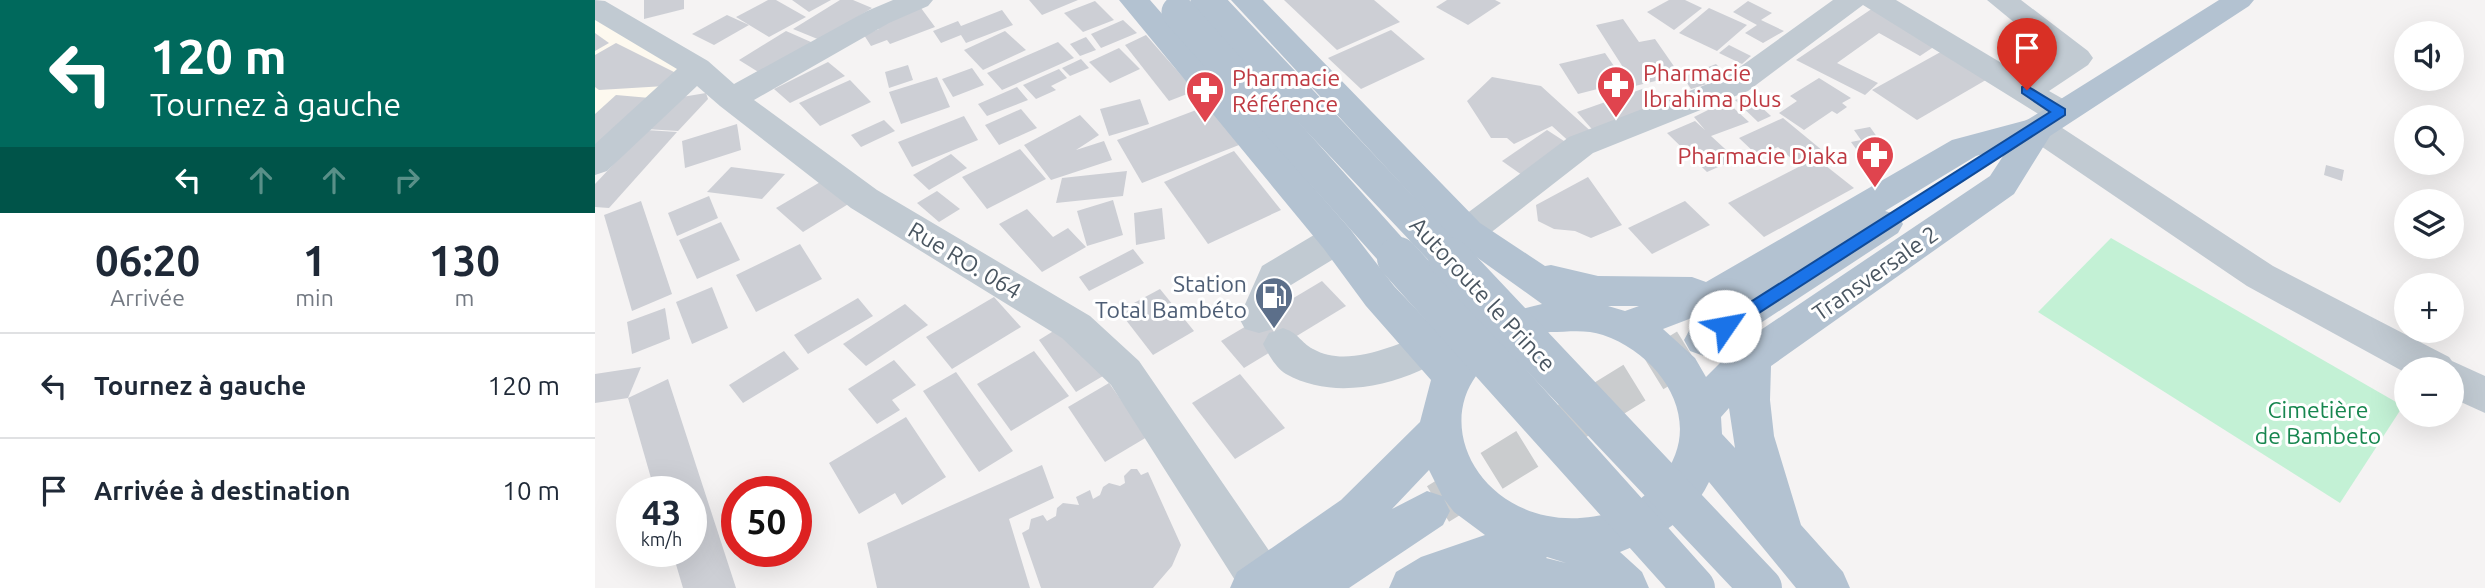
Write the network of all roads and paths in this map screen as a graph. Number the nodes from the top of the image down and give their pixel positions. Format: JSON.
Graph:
{"nodes":[{"id":1,"x":607,"y":0,"type":"edge"},
{"id":2,"x":918,"y":0,"type":"edge"},
{"id":3,"x":1134,"y":0,"type":"edge"},
{"id":4,"x":1245,"y":0,"type":"edge"},
{"id":5,"x":1852,"y":0,"type":"edge"},
{"id":6,"x":1875,"y":0,"type":"edge"},
{"id":7,"x":2002,"y":0,"type":"edge"},
{"id":8,"x":2239,"y":0,"type":"edge"},
{"id":9,"x":1189,"y":3,"type":"edge"},
{"id":10,"x":595,"y":6,"type":"edge"},
{"id":11,"x":697,"y":68,"type":"junction"},
{"id":12,"x":2027,"y":90,"type":"junction"},
{"id":13,"x":731,"y":99,"type":"junction"},
{"id":14,"x":2049,"y":120,"type":"junction"},
{"id":15,"x":595,"y":163,"type":"edge"},
{"id":16,"x":1467,"y":232,"type":"junction"},
{"id":17,"x":1337,"y":239,"type":"junction"},
{"id":18,"x":1518,"y":270,"type":"junction"},
{"id":19,"x":1722,"y":291,"type":"junction"},
{"id":20,"x":1608,"y":322,"type":"junction"},
{"id":21,"x":1704,"y":340,"type":"tunnel mouth"},
{"id":22,"x":2412,"y":357,"type":"edge"},
{"id":23,"x":1751,"y":358,"type":"junction"},
{"id":24,"x":1439,"y":361,"type":"junction"},
{"id":25,"x":2464,"y":385,"type":"edge"},
{"id":26,"x":2485,"y":396,"type":"edge"},
{"id":27,"x":1701,"y":426,"type":"junction"},
{"id":28,"x":1439,"y":430,"type":"junction"},
{"id":29,"x":1427,"y":512,"type":"tunnel mouth"},
{"id":30,"x":1357,"y":514,"type":"junction"},
{"id":31,"x":1559,"y":538,"type":"junction"},
{"id":32,"x":1784,"y":539,"type":"junction"},
{"id":33,"x":1426,"y":581,"type":"edge"},
{"id":34,"x":1275,"y":587,"type":"edge"},
{"id":35,"x":1578,"y":588,"type":"edge"},
{"id":36,"x":1625,"y":588,"type":"edge"},
{"id":37,"x":1694,"y":588,"type":"edge"},
{"id":38,"x":1761,"y":588,"type":"edge"},
{"id":39,"x":1826,"y":588,"type":"edge"}],
"edges":[{"from":1,"to":10,"type":"street"},
{"from":2,"to":13,"type":"street"},
{"from":3,"to":17,"type":"main road"},
{"from":4,"to":16,"type":"main road"},
{"from":5,"to":16,"type":"street"},
{"from":6,"to":12,"type":"street"},
{"from":7,"to":12,"type":"street"},
{"from":8,"to":14,"type":"main road","name":"Transversale 2"},
{"from":9,"to":37,"type":"main road","name":"Autoroute le Prince","bridge":true},
{"from":9,"to":38,"type":"main road","name":"Autoroute le Prince","bridge":true},
{"from":10,"to":11,"type":"street","name":"Rue RO. 064"},
{"from":11,"to":13,"type":"street","name":"Rue RO. 064"},
{"from":11,"to":15,"type":"street"},
{"from":12,"to":14,"type":"street"},
{"from":13,"to":34,"type":"street","name":"Rue RO. 064"},
{"from":14,"to":19,"type":"main road","name":"Transversale 2"},
{"from":14,"to":21,"type":"main road"},
{"from":14,"to":22,"type":"street"},
{"from":14,"to":23,"type":"main road","name":"Transversale 2"},
{"from":16,"to":18,"type":"main road"},
{"from":17,"to":24,"type":"main road"},
{"from":17,"to":24,"type":"street"},
{"from":18,"to":19,"type":"main road"},
{"from":18,"to":20,"type":"main road"},
{"from":19,"to":20,"type":"main road","name":"Transversale 2"},
{"from":20,"to":24,"type":"main road"},
{"from":20,"to":27,"type":"main road"},
{"from":23,"to":27,"type":"main road","name":"Transversale 2"},
{"from":23,"to":32,"type":"main road"},
{"from":24,"to":28,"type":"main road"},
{"from":24,"to":30,"type":"main road"},
{"from":25,"to":26,"type":"street"},
{"from":27,"to":31,"type":"main road"},
{"from":27,"to":32,"type":"main road"},
{"from":28,"to":30,"type":"main road"},
{"from":28,"to":31,"type":"main road"},
{"from":29,"to":34,"type":"main road"},
{"from":30,"to":34,"type":"main road"},
{"from":31,"to":33,"type":"main road"},
{"from":31,"to":36,"type":"main road"},
{"from":32,"to":39,"type":"main road"},
{"from":33,"to":35,"type":"main road"}]}
